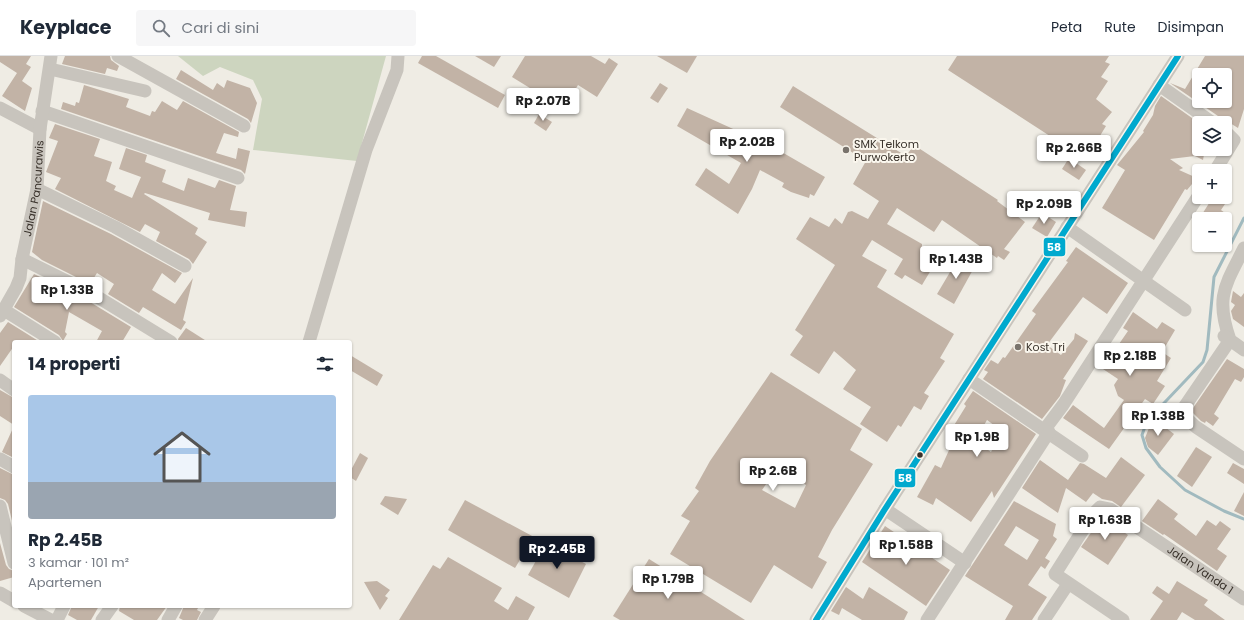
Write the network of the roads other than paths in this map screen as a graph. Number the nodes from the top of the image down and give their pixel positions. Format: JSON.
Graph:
{"nodes":[{"id":1,"x":51,"y":56,"type":"edge"},
{"id":2,"x":118,"y":56,"type":"edge"},
{"id":3,"x":398,"y":56,"type":"edge"},
{"id":4,"x":1178,"y":56,"type":"edge"},
{"id":5,"x":50,"y":69,"type":"junction"},
{"id":6,"x":1159,"y":85,"type":"junction"},
{"id":7,"x":145,"y":91,"type":"dead end"},
{"id":8,"x":0,"y":108,"type":"edge"},
{"id":9,"x":42,"y":111,"type":"junction"},
{"id":10,"x":1203,"y":116,"type":"edge"},
{"id":11,"x":244,"y":126,"type":"dead end"},
{"id":12,"x":40,"y":130,"type":"junction"},
{"id":13,"x":238,"y":178,"type":"dead end"},
{"id":14,"x":37,"y":189,"type":"junction"},
{"id":15,"x":1194,"y":204,"type":"edge"},
{"id":16,"x":1067,"y":227,"type":"junction"},
{"id":17,"x":1244,"y":248,"type":"edge"},
{"id":18,"x":22,"y":259,"type":"junction"},
{"id":19,"x":185,"y":266,"type":"dead end"},
{"id":20,"x":1144,"y":281,"type":"junction"},
{"id":21,"x":1185,"y":310,"type":"dead end"},
{"id":22,"x":2,"y":313,"type":"edge"},
{"id":23,"x":1227,"y":338,"type":"junction"},
{"id":24,"x":51,"y":340,"type":"edge"},
{"id":25,"x":168,"y":340,"type":"edge"},
{"id":26,"x":310,"y":340,"type":"edge"},
{"id":27,"x":1244,"y":350,"type":"edge"},
{"id":28,"x":0,"y":380,"type":"edge"},
{"id":29,"x":969,"y":380,"type":"junction"},
{"id":30,"x":12,"y":389,"type":"edge"},
{"id":31,"x":1047,"y":431,"type":"junction"},
{"id":32,"x":1082,"y":456,"type":"dead end"},
{"id":33,"x":0,"y":459,"type":"edge"},
{"id":34,"x":1244,"y":459,"type":"edge"},
{"id":35,"x":12,"y":466,"type":"edge"},
{"id":36,"x":0,"y":506,"type":"edge"},
{"id":37,"x":885,"y":509,"type":"junction"},
{"id":38,"x":6,"y":523,"type":"edge"},
{"id":39,"x":12,"y":553,"type":"edge"},
{"id":40,"x":965,"y":563,"type":"junction"},
{"id":41,"x":1068,"y":584,"type":"junction"},
{"id":42,"x":0,"y":593,"type":"edge"},
{"id":43,"x":1244,"y":599,"type":"edge"},
{"id":44,"x":12,"y":600,"type":"edge"},
{"id":45,"x":28,"y":608,"type":"edge"},
{"id":46,"x":63,"y":608,"type":"edge"},
{"id":47,"x":111,"y":608,"type":"edge"},
{"id":48,"x":175,"y":608,"type":"edge"},
{"id":49,"x":213,"y":608,"type":"edge"},
{"id":50,"x":51,"y":620,"type":"edge"},
{"id":51,"x":57,"y":620,"type":"edge"},
{"id":52,"x":102,"y":620,"type":"edge"},
{"id":53,"x":168,"y":620,"type":"edge"},
{"id":54,"x":205,"y":620,"type":"edge"},
{"id":55,"x":816,"y":620,"type":"edge"},
{"id":56,"x":927,"y":620,"type":"edge"},
{"id":57,"x":1044,"y":620,"type":"edge"},
{"id":58,"x":1123,"y":620,"type":"edge"}],
"edges":[{"from":1,"to":5,"type":"street","name":"Jalan Pancurawis"},
{"from":2,"to":11,"type":"street"},
{"from":3,"to":26,"type":"street"},
{"from":4,"to":6,"type":"street"},
{"from":5,"to":7,"type":"street"},
{"from":5,"to":9,"type":"street","name":"Jalan Pancurawis"},
{"from":6,"to":10,"type":"street"},
{"from":6,"to":16,"type":"street"},
{"from":8,"to":12,"type":"street"},
{"from":9,"to":12,"type":"street","name":"Jalan Pancurawis"},
{"from":9,"to":13,"type":"street"},
{"from":12,"to":14,"type":"street","name":"Jalan Pancurawis"},
{"from":14,"to":18,"type":"street","name":"Jalan Pancurawis"},
{"from":14,"to":19,"type":"street"},
{"from":15,"to":20,"type":"street"},
{"from":16,"to":20,"type":"street"},
{"from":16,"to":29,"type":"street"},
{"from":17,"to":23,"type":"street"},
{"from":18,"to":22,"type":"street","name":"Jalan Pancurawis"},
{"from":18,"to":25,"type":"street"},
{"from":20,"to":21,"type":"street"},
{"from":20,"to":31,"type":"street"},
{"from":22,"to":24,"type":"street"},
{"from":23,"to":27,"type":"street"},
{"from":23,"to":34,"type":"street"},
{"from":28,"to":30,"type":"street"},
{"from":29,"to":31,"type":"street"},
{"from":29,"to":37,"type":"street"},
{"from":31,"to":32,"type":"street"},
{"from":31,"to":40,"type":"street"},
{"from":33,"to":35,"type":"street"},
{"from":36,"to":38,"type":"street"},
{"from":37,"to":40,"type":"street"},
{"from":37,"to":55,"type":"street"},
{"from":38,"to":39,"type":"street"},
{"from":40,"to":56,"type":"street"},
{"from":41,"to":43,"type":"street","name":"Jalan Vanda 1"},
{"from":41,"to":57,"type":"street"},
{"from":41,"to":58,"type":"street"},
{"from":42,"to":44,"type":"street"},
{"from":45,"to":50,"type":"street"},
{"from":46,"to":51,"type":"street"},
{"from":47,"to":52,"type":"street"},
{"from":48,"to":53,"type":"street"},
{"from":49,"to":54,"type":"street"}]}
